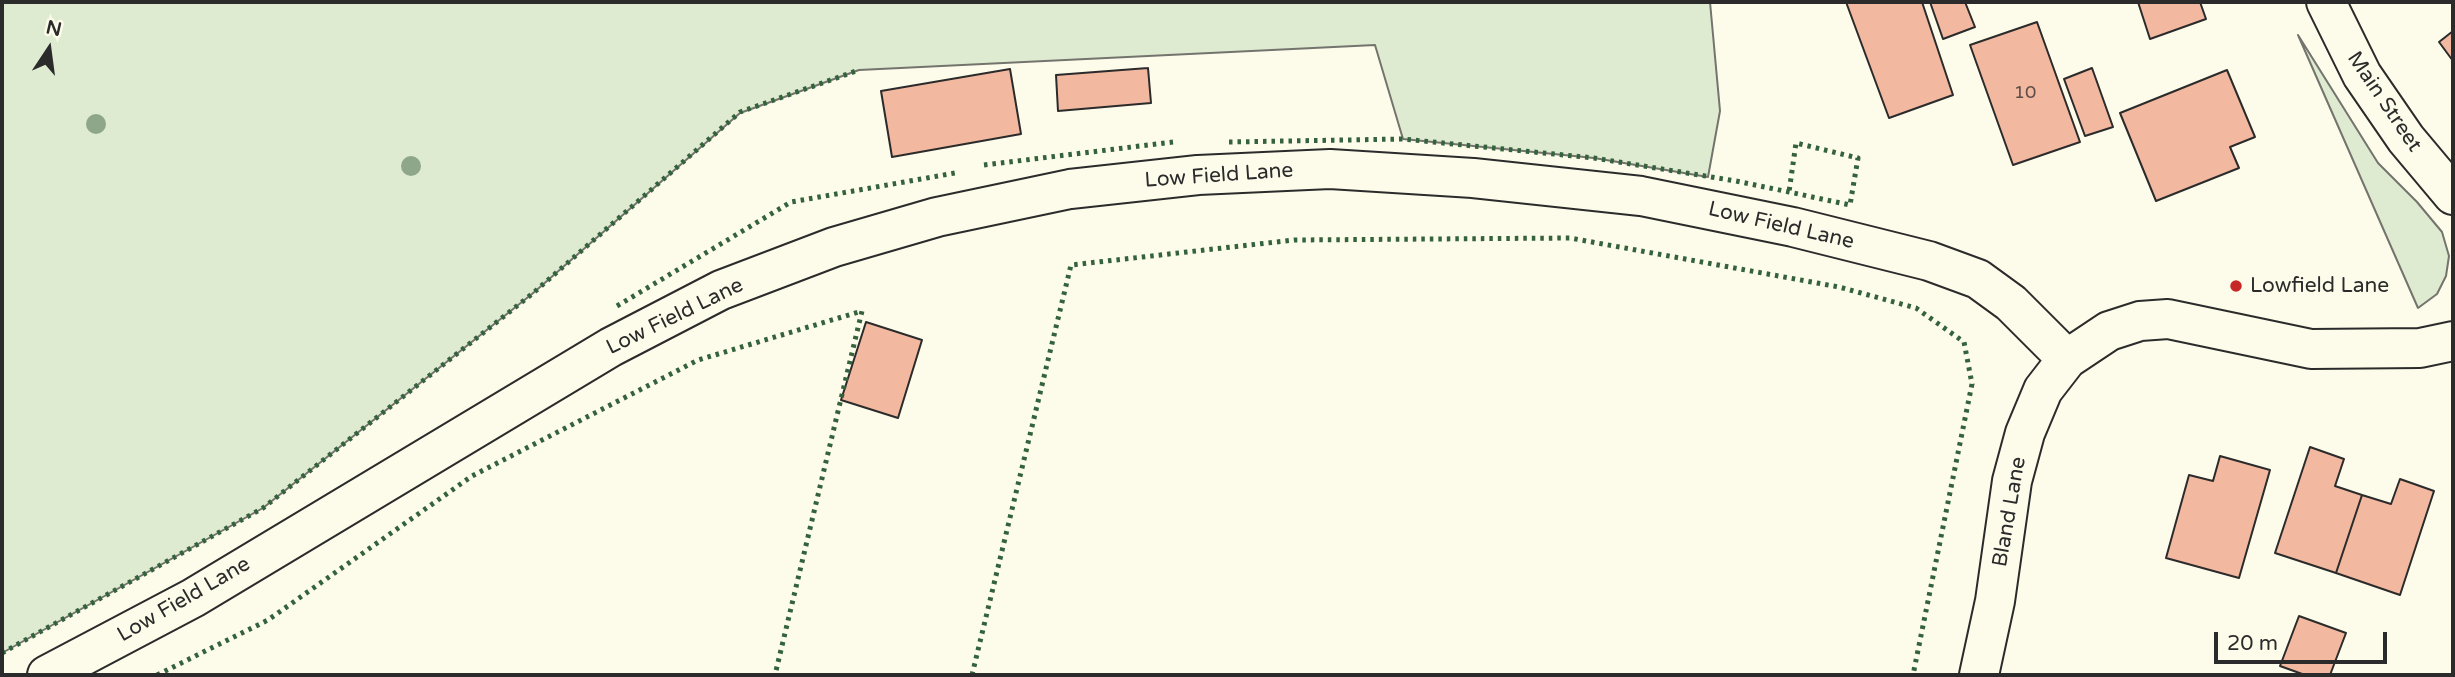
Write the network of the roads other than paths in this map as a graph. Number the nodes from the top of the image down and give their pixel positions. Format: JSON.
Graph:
{"nodes":[{"id":1,"x":2326,"y":2,"type":"edge"},
{"id":2,"x":2453,"y":195,"type":"edge"},
{"id":3,"x":2453,"y":341,"type":"edge"},
{"id":4,"x":2067,"y":359,"type":"junction"},
{"id":5,"x":47,"y":675,"type":"edge"},
{"id":6,"x":1979,"y":675,"type":"edge"}],
"edges":[{"from":1,"to":2,"type":"street","name":"Main Street"},
{"from":3,"to":4,"type":"street"},
{"from":4,"to":5,"type":"street","name":"Low Field Lane"},
{"from":4,"to":6,"type":"street","name":"Bland Lane"}]}
